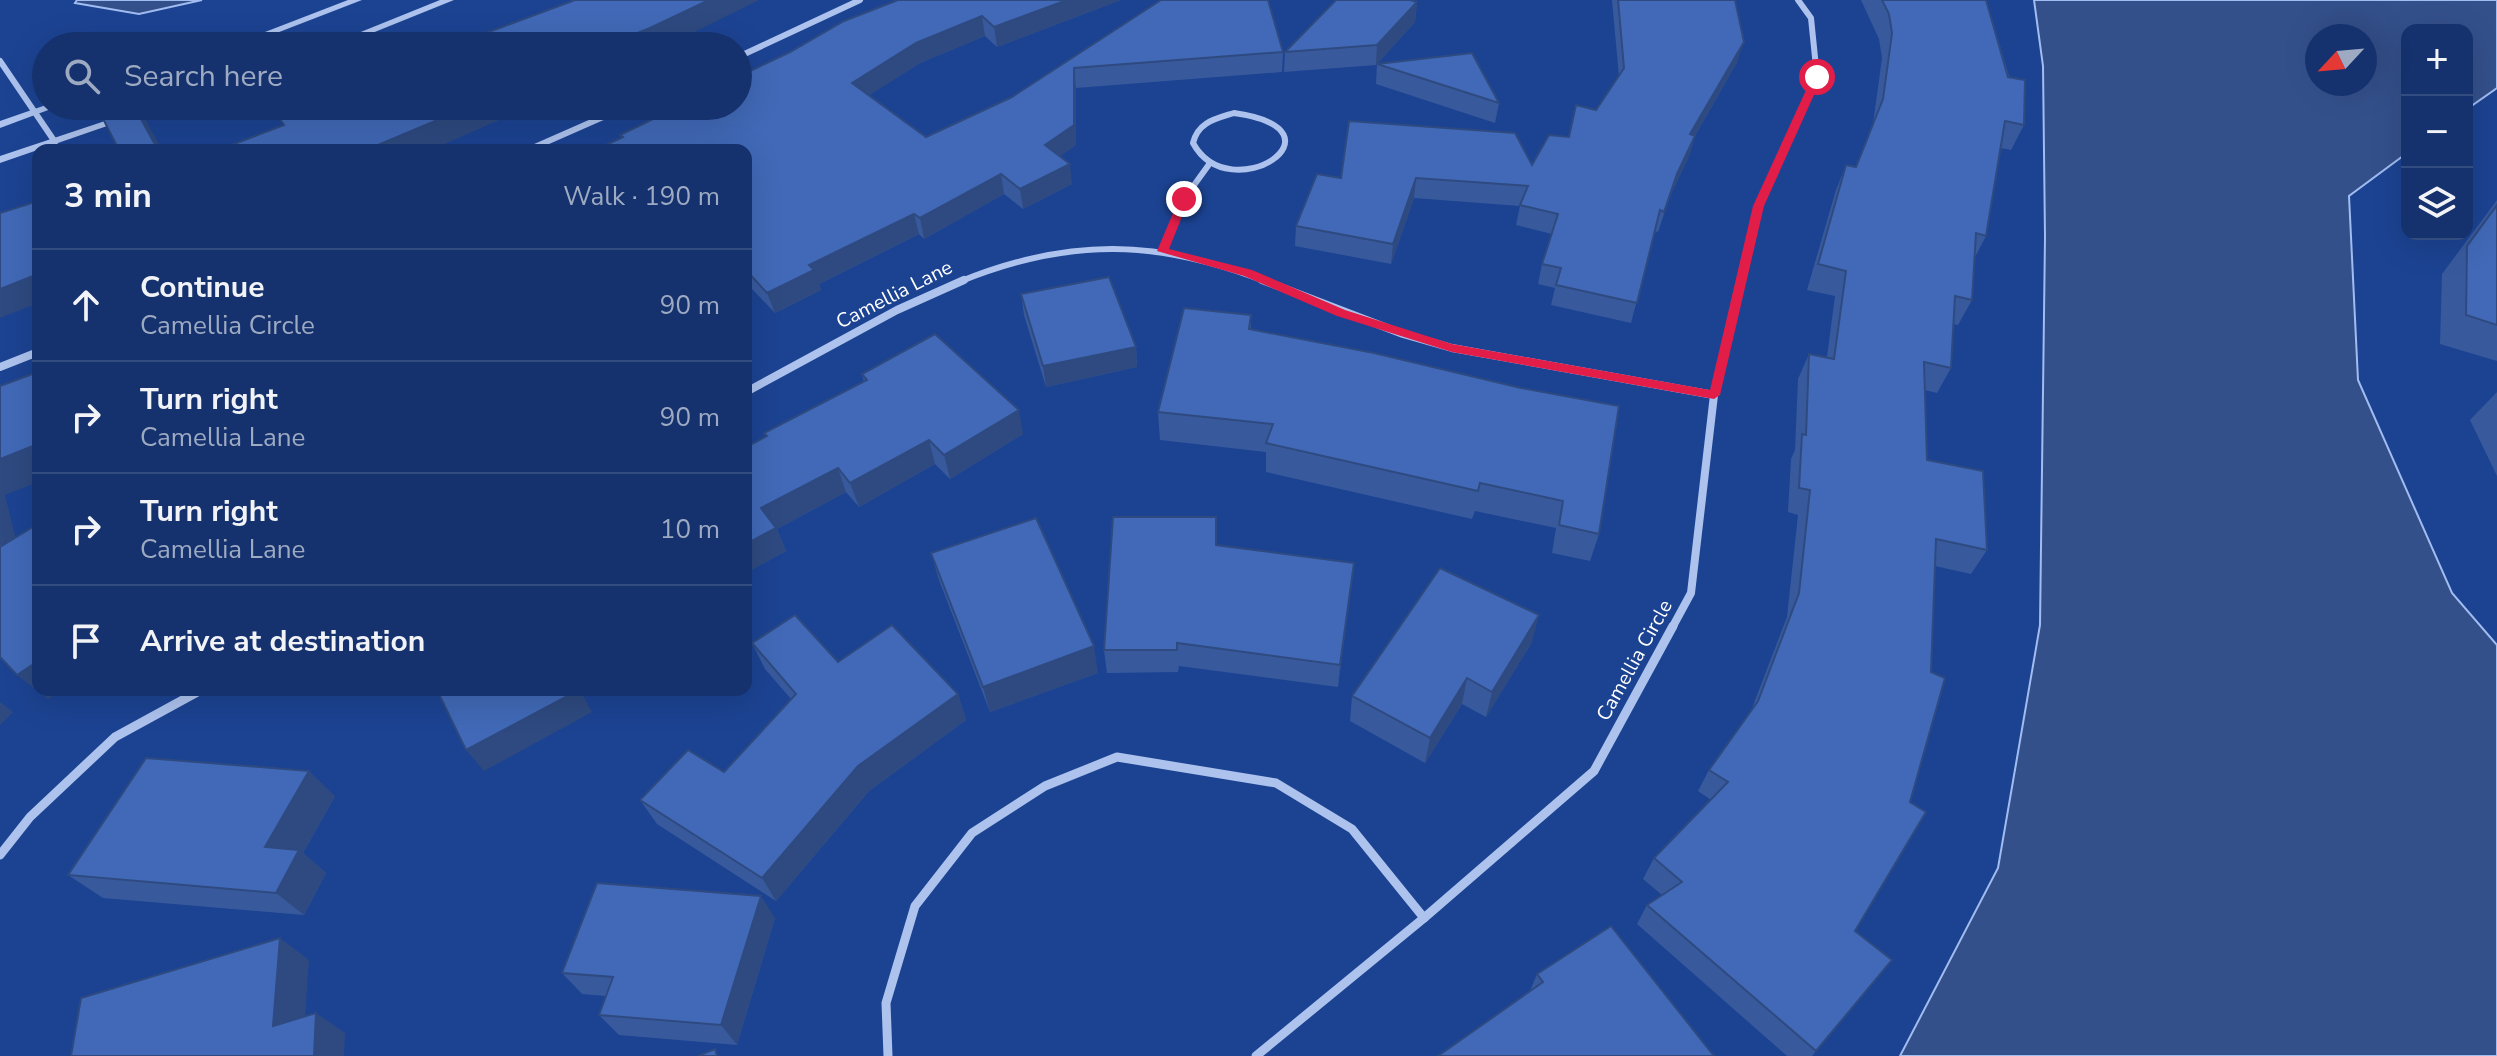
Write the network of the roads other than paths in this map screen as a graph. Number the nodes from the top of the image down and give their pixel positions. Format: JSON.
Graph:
{"nodes":[{"id":1,"x":357,"y":0,"type":"edge"},
{"id":2,"x":449,"y":0,"type":"edge"},
{"id":3,"x":860,"y":0,"type":"edge"},
{"id":4,"x":1798,"y":0,"type":"edge"},
{"id":5,"x":271,"y":32,"type":"edge"},
{"id":6,"x":367,"y":32,"type":"edge"},
{"id":7,"x":752,"y":50,"type":"edge"},
{"id":8,"x":0,"y":61,"type":"edge"},
{"id":9,"x":32,"y":111,"type":"edge"},
{"id":10,"x":32,"y":113,"type":"edge"},
{"id":11,"x":38,"y":120,"type":"edge"},
{"id":12,"x":119,"y":120,"type":"edge"},
{"id":13,"x":596,"y":120,"type":"edge"},
{"id":14,"x":0,"y":125,"type":"edge"},
{"id":15,"x":55,"y":142,"type":"junction"},
{"id":16,"x":49,"y":144,"type":"edge"},
{"id":17,"x":542,"y":144,"type":"edge"},
{"id":18,"x":32,"y":150,"type":"edge"},
{"id":19,"x":0,"y":160,"type":"edge"},
{"id":20,"x":1210,"y":163,"type":"junction"},
{"id":21,"x":1163,"y":251,"type":"junction"},
{"id":22,"x":32,"y":354,"type":"edge"},
{"id":23,"x":0,"y":367,"type":"edge"},
{"id":24,"x":752,"y":389,"type":"edge"},
{"id":25,"x":1714,"y":395,"type":"junction"},
{"id":26,"x":190,"y":696,"type":"edge"},
{"id":27,"x":0,"y":855,"type":"edge"},
{"id":28,"x":1424,"y":918,"type":"junction"},
{"id":29,"x":888,"y":1056,"type":"edge"},
{"id":30,"x":1256,"y":1056,"type":"edge"}],
"edges":[{"from":1,"to":5,"type":"street"},
{"from":2,"to":6,"type":"street"},
{"from":3,"to":7,"type":"street"},
{"from":4,"to":25,"type":"street","name":"Camellia Circle"},
{"from":8,"to":9,"type":"street"},
{"from":10,"to":14,"type":"street"},
{"from":11,"to":15,"type":"street"},
{"from":12,"to":15,"type":"street"},
{"from":13,"to":17,"type":"street"},
{"from":15,"to":16,"type":"street"},
{"from":18,"to":19,"type":"street"},
{"from":20,"to":20,"type":"street"},
{"from":20,"to":21,"type":"street"},
{"from":21,"to":24,"type":"street","name":"Camellia Lane"},
{"from":21,"to":25,"type":"street","name":"Camellia Lane"},
{"from":22,"to":23,"type":"street"},
{"from":25,"to":28,"type":"street","name":"Camellia Circle"},
{"from":26,"to":27,"type":"street"},
{"from":28,"to":29,"type":"street"},
{"from":28,"to":30,"type":"street","name":"Camellia Circle"}]}
